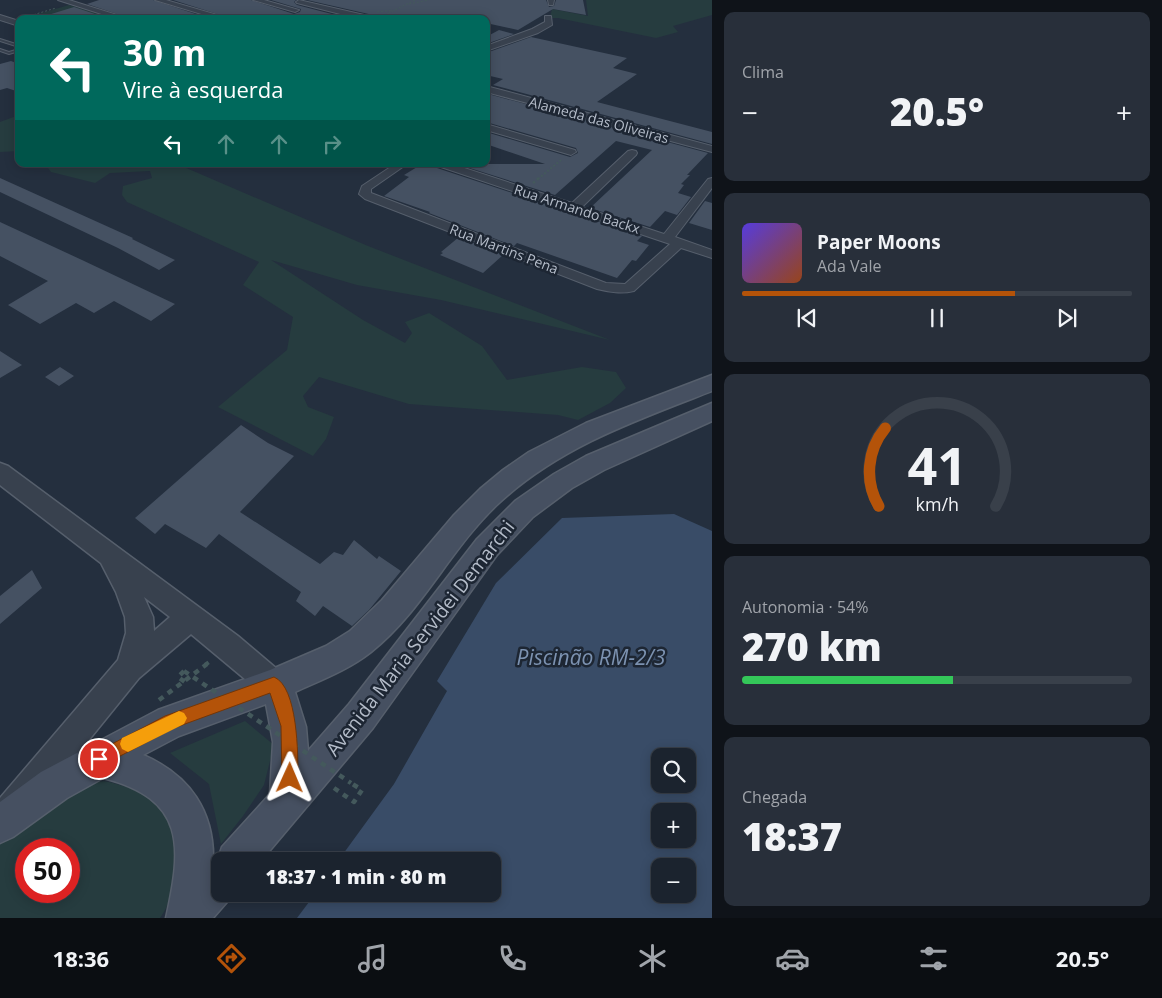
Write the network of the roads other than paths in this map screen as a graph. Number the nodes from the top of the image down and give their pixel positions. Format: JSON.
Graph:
{"nodes":[{"id":1,"x":61,"y":0,"type":"edge"},
{"id":2,"x":158,"y":0,"type":"edge"},
{"id":3,"x":256,"y":0,"type":"edge"},
{"id":4,"x":300,"y":1,"type":"edge"},
{"id":5,"x":295,"y":10,"type":"junction"},
{"id":6,"x":112,"y":15,"type":"edge"},
{"id":7,"x":212,"y":15,"type":"edge"},
{"id":8,"x":292,"y":15,"type":"edge"},
{"id":9,"x":363,"y":15,"type":"edge"},
{"id":10,"x":0,"y":17,"type":"edge"},
{"id":11,"x":548,"y":18,"type":"dead end"},
{"id":12,"x":15,"y":23,"type":"edge"},
{"id":13,"x":0,"y":40,"type":"edge"},
{"id":14,"x":15,"y":45,"type":"edge"},
{"id":15,"x":490,"y":48,"type":"edge"},
{"id":16,"x":0,"y":50,"type":"edge"},
{"id":17,"x":15,"y":51,"type":"edge"},
{"id":18,"x":490,"y":90,"type":"edge"},
{"id":19,"x":490,"y":127,"type":"edge"},
{"id":20,"x":712,"y":150,"type":"edge"},
{"id":21,"x":571,"y":152,"type":"road end"},
{"id":22,"x":632,"y":154,"type":"dead end"},
{"id":23,"x":398,"y":167,"type":"edge"},
{"id":24,"x":451,"y":167,"type":"edge"},
{"id":25,"x":712,"y":180,"type":"edge"},
{"id":26,"x":574,"y":208,"type":"junction"},
{"id":27,"x":667,"y":239,"type":"junction"},
{"id":28,"x":679,"y":243,"type":"junction"},
{"id":29,"x":712,"y":254,"type":"edge"},
{"id":30,"x":712,"y":383,"type":"edge"},
{"id":31,"x":712,"y":411,"type":"edge"},
{"id":32,"x":0,"y":472,"type":"edge"},
{"id":33,"x":110,"y":556,"type":"junction"},
{"id":34,"x":192,"y":618,"type":"junction"},
{"id":35,"x":129,"y":669,"type":"junction"},
{"id":36,"x":274,"y":685,"type":"junction"},
{"id":37,"x":99,"y":759,"type":"junction"},
{"id":38,"x":287,"y":802,"type":"junction"},
{"id":39,"x":0,"y":823,"type":"edge"},
{"id":40,"x":244,"y":852,"type":"edge"},
{"id":41,"x":211,"y":890,"type":"edge"},
{"id":42,"x":187,"y":918,"type":"edge"}],
"edges":[{"from":1,"to":6,"type":"street"},
{"from":2,"to":7,"type":"street"},
{"from":3,"to":5,"type":"street"},
{"from":4,"to":5,"type":"street"},
{"from":4,"to":9,"type":"street"},
{"from":5,"to":8,"type":"street"},
{"from":10,"to":12,"type":"street"},
{"from":11,"to":15,"type":"street"},
{"from":13,"to":14,"type":"lane"},
{"from":16,"to":17,"type":"lane"},
{"from":18,"to":20,"type":"street","name":"Alameda das Oliveiras"},
{"from":19,"to":21,"type":"street"},
{"from":22,"to":26,"type":"street"},
{"from":23,"to":28,"type":"street","name":"Rua Martins Pena"},
{"from":24,"to":26,"type":"street","name":"Rua Armando Backx"},
{"from":25,"to":27,"type":"street"},
{"from":26,"to":27,"type":"street","name":"Rua Armando Backx"},
{"from":27,"to":28,"type":"street","name":"Rua Armando Backx"},
{"from":28,"to":29,"type":"street","name":"Rua Armando Backx"},
{"from":30,"to":36,"type":"main road","name":"Avenida Maria Servidei Demarchi"},
{"from":31,"to":38,"type":"main road","name":"Avenida Maria Servidei Demarchi"},
{"from":32,"to":33,"type":"street"},
{"from":33,"to":34,"type":"street"},
{"from":33,"to":35,"type":"street"},
{"from":34,"to":35,"type":"street"},
{"from":34,"to":36,"type":"street"},
{"from":35,"to":39,"type":"street"},
{"from":36,"to":37,"type":"main road","name":"Avenida Maria Servidei Demarchi"},
{"from":36,"to":38,"type":"main road"},
{"from":37,"to":39,"type":"main road","name":"Avenida Maria Servidei Demarchi"},
{"from":37,"to":42,"type":"main road"},
{"from":38,"to":40,"type":"main road","name":"Avenida Maria Servidei Demarchi"},
{"from":41,"to":42,"type":"main road"}]}
